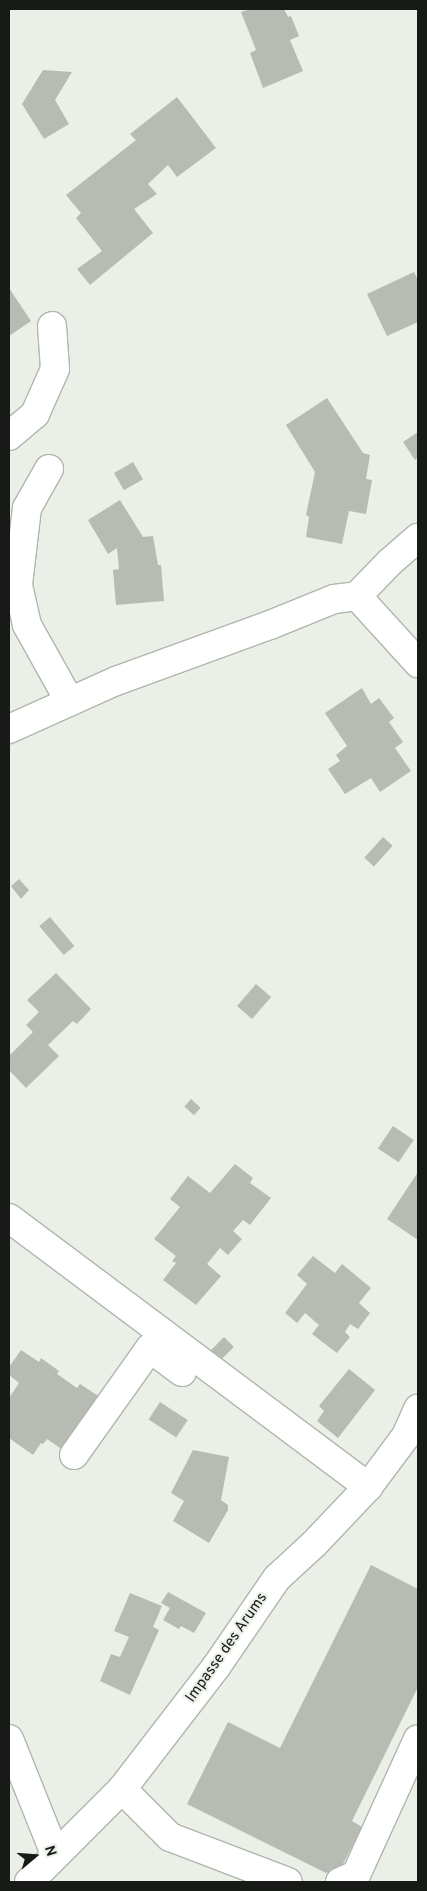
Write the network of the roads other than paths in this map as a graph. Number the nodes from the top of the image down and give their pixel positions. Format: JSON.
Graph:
{"nodes":[{"id":1,"x":52,"y":326,"type":"dead end"},
{"id":2,"x":9,"y":436,"type":"edge"},
{"id":3,"x":48,"y":469,"type":"dead end"},
{"id":4,"x":418,"y":538,"type":"edge"},
{"id":5,"x":356,"y":596,"type":"junction"},
{"id":6,"x":418,"y":663,"type":"edge"},
{"id":7,"x":70,"y":702,"type":"junction"},
{"id":8,"x":9,"y":730,"type":"edge"},
{"id":9,"x":9,"y":1218,"type":"edge"},
{"id":10,"x":418,"y":1409,"type":"edge"},
{"id":11,"x":74,"y":1455,"type":"dead end"},
{"id":12,"x":368,"y":1487,"type":"junction"},
{"id":13,"x":9,"y":1739,"type":"edge"},
{"id":14,"x":418,"y":1739,"type":"edge"},
{"id":15,"x":122,"y":1789,"type":"junction"},
{"id":16,"x":55,"y":1854,"type":"junction"},
{"id":17,"x":29,"y":1882,"type":"edge"},
{"id":18,"x":288,"y":1882,"type":"edge"},
{"id":19,"x":340,"y":1882,"type":"edge"}],
"edges":[{"from":1,"to":2,"type":"street"},
{"from":3,"to":7,"type":"street"},
{"from":4,"to":5,"type":"street"},
{"from":5,"to":6,"type":"street"},
{"from":5,"to":7,"type":"street"},
{"from":7,"to":8,"type":"street"},
{"from":9,"to":12,"type":"street"},
{"from":10,"to":12,"type":"street","name":"Impasse des Arums"},
{"from":11,"to":12,"type":"street"},
{"from":12,"to":15,"type":"street","name":"Impasse des Arums"},
{"from":13,"to":16,"type":"street"},
{"from":14,"to":19,"type":"street"},
{"from":15,"to":16,"type":"street","name":"Impasse des Arums"},
{"from":15,"to":18,"type":"street"},
{"from":16,"to":17,"type":"street","name":"Impasse des Arums"}]}
